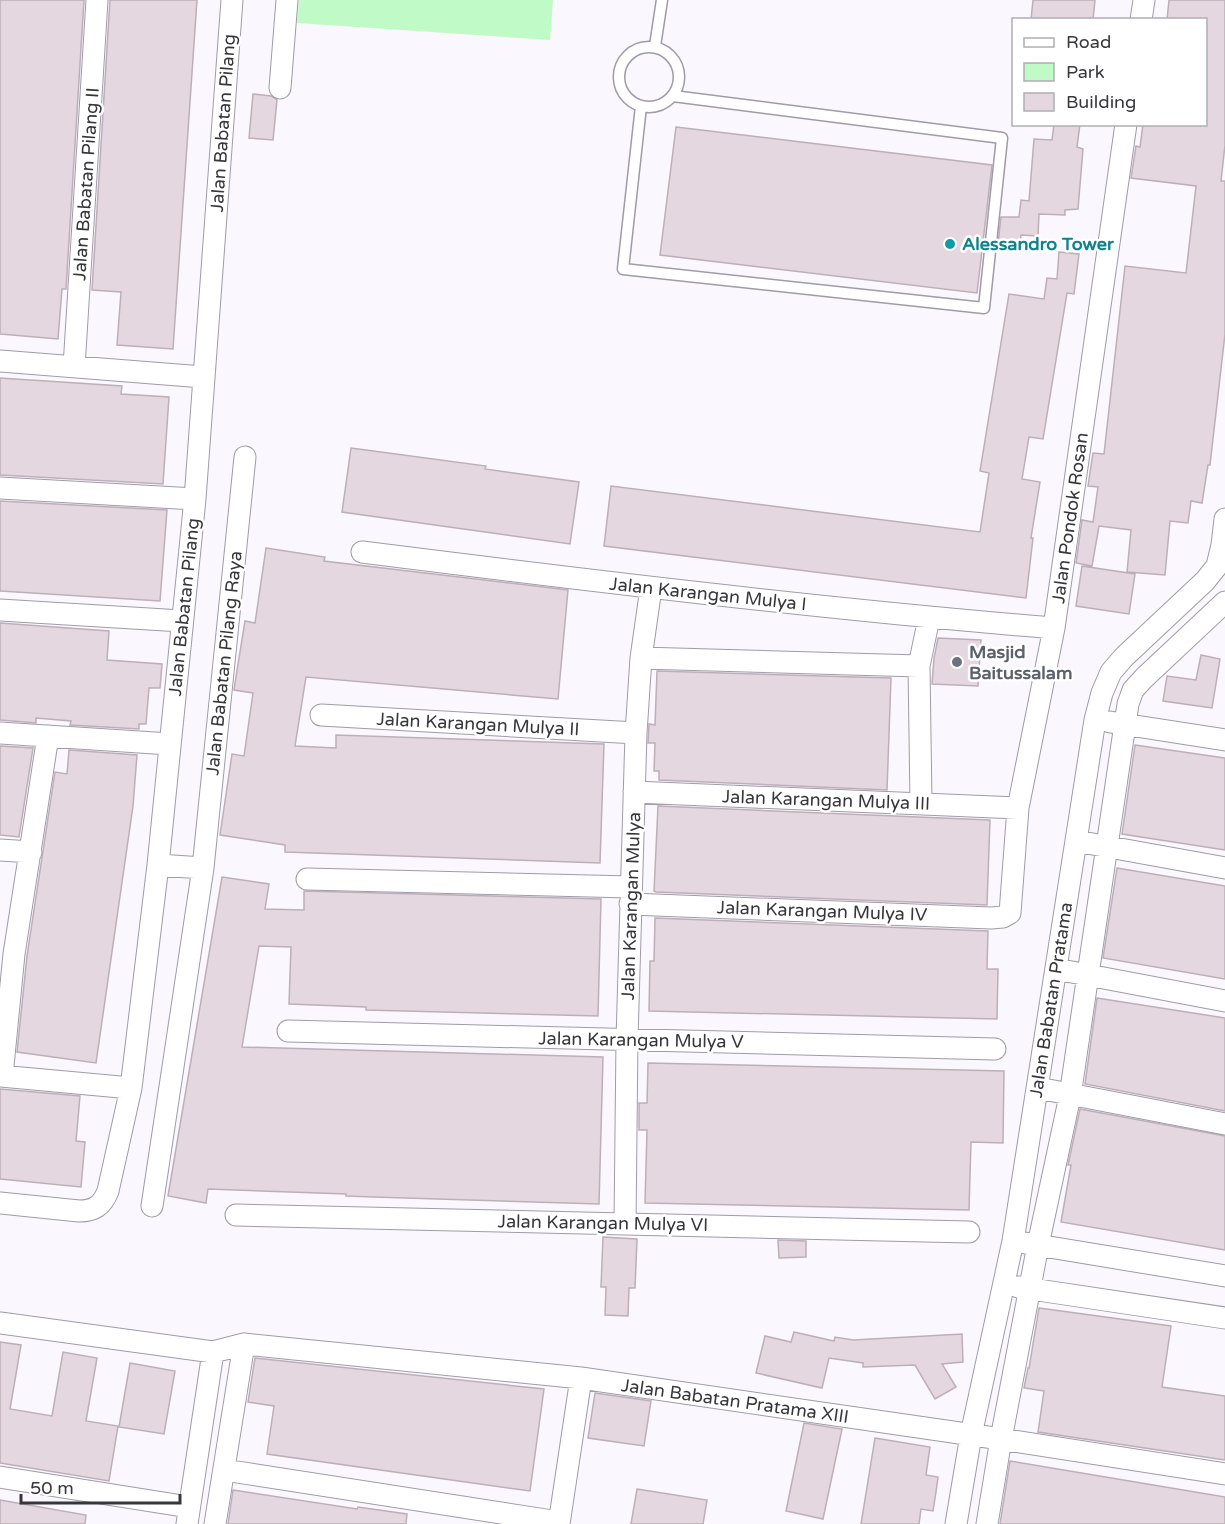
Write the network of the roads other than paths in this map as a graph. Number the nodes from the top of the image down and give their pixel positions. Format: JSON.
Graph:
{"nodes":[{"id":1,"x":97,"y":0,"type":"edge"},
{"id":2,"x":232,"y":0,"type":"edge"},
{"id":3,"x":287,"y":0,"type":"edge"},
{"id":4,"x":662,"y":0,"type":"edge"},
{"id":5,"x":1143,"y":0,"type":"edge"},
{"id":6,"x":1141,"y":18,"type":"edge"},
{"id":7,"x":655,"y":46,"type":"junction"},
{"id":8,"x":280,"y":88,"type":"dead end"},
{"id":9,"x":673,"y":96,"type":"junction"},
{"id":10,"x":641,"y":106,"type":"junction"},
{"id":11,"x":1126,"y":126,"type":"edge"},
{"id":12,"x":0,"y":361,"type":"edge"},
{"id":13,"x":74,"y":367,"type":"junction"},
{"id":14,"x":204,"y":377,"type":"junction"},
{"id":15,"x":245,"y":457,"type":"dead end"},
{"id":16,"x":0,"y":488,"type":"edge"},
{"id":17,"x":195,"y":499,"type":"junction"},
{"id":18,"x":1225,"y":519,"type":"edge"},
{"id":19,"x":362,"y":552,"type":"dead end"},
{"id":20,"x":651,"y":588,"type":"junction"},
{"id":21,"x":1225,"y":602,"type":"edge"},
{"id":22,"x":0,"y":610,"type":"edge"},
{"id":23,"x":929,"y":618,"type":"junction"},
{"id":24,"x":182,"y":621,"type":"junction"},
{"id":25,"x":1054,"y":628,"type":"junction"},
{"id":26,"x":641,"y":658,"type":"junction"},
{"id":27,"x":920,"y":666,"type":"junction"},
{"id":28,"x":321,"y":715,"type":"dead end"},
{"id":29,"x":1095,"y":720,"type":"junction"},
{"id":30,"x":1124,"y":723,"type":"junction"},
{"id":31,"x":0,"y":733,"type":"edge"},
{"id":32,"x":636,"y":733,"type":"junction"},
{"id":33,"x":48,"y":736,"type":"junction"},
{"id":34,"x":1225,"y":740,"type":"edge"},
{"id":35,"x":170,"y":744,"type":"junction"},
{"id":36,"x":634,"y":792,"type":"junction"},
{"id":37,"x":921,"y":804,"type":"junction"},
{"id":38,"x":1018,"y":808,"type":"junction"},
{"id":39,"x":1076,"y":841,"type":"junction"},
{"id":40,"x":1106,"y":848,"type":"junction"},
{"id":41,"x":0,"y":850,"type":"edge"},
{"id":42,"x":31,"y":852,"type":"junction"},
{"id":43,"x":165,"y":866,"type":"junction"},
{"id":44,"x":198,"y":868,"type":"junction"},
{"id":45,"x":1225,"y":868,"type":"edge"},
{"id":46,"x":307,"y":879,"type":"dead end"},
{"id":47,"x":631,"y":896,"type":"junction"},
{"id":48,"x":1011,"y":910,"type":"joint"},
{"id":49,"x":7,"y":953,"type":"edge"},
{"id":50,"x":1056,"y":969,"type":"junction"},
{"id":51,"x":1088,"y":975,"type":"junction"},
{"id":52,"x":1225,"y":1001,"type":"edge"},
{"id":53,"x":288,"y":1031,"type":"dead end"},
{"id":54,"x":627,"y":1039,"type":"junction"},
{"id":55,"x":994,"y":1049,"type":"dead end"},
{"id":56,"x":1,"y":1076,"type":"edge"},
{"id":57,"x":130,"y":1088,"type":"junction"},
{"id":58,"x":1038,"y":1088,"type":"junction"},
{"id":59,"x":1070,"y":1096,"type":"junction"},
{"id":60,"x":1225,"y":1124,"type":"edge"},
{"id":61,"x":0,"y":1203,"type":"edge"},
{"id":62,"x":152,"y":1206,"type":"dead end"},
{"id":63,"x":236,"y":1215,"type":"dead end"},
{"id":64,"x":625,"y":1224,"type":"junction"},
{"id":65,"x":969,"y":1232,"type":"dead end"},
{"id":66,"x":1013,"y":1240,"type":"junction"},
{"id":67,"x":1038,"y":1245,"type":"junction"},
{"id":68,"x":1225,"y":1276,"type":"edge"},
{"id":69,"x":1004,"y":1284,"type":"junction"},
{"id":70,"x":1030,"y":1289,"type":"junction"},
{"id":71,"x":1225,"y":1318,"type":"edge"},
{"id":72,"x":0,"y":1323,"type":"edge"},
{"id":73,"x":244,"y":1344,"type":"junction"},
{"id":74,"x":213,"y":1352,"type":"junction"},
{"id":75,"x":581,"y":1378,"type":"junction"},
{"id":76,"x":971,"y":1435,"type":"junction"},
{"id":77,"x":1001,"y":1439,"type":"junction"},
{"id":78,"x":224,"y":1470,"type":"junction"},
{"id":79,"x":1225,"y":1474,"type":"edge"},
{"id":80,"x":0,"y":1477,"type":"edge"},
{"id":81,"x":188,"y":1515,"type":"edge"},
{"id":82,"x":559,"y":1523,"type":"edge"},
{"id":83,"x":215,"y":1524,"type":"edge"},
{"id":84,"x":956,"y":1524,"type":"edge"},
{"id":85,"x":987,"y":1524,"type":"edge"}],
"edges":[{"from":1,"to":13,"type":"street","name":"Jalan Babatan Pilang II"},
{"from":2,"to":14,"type":"street","name":"Jalan Babatan Pilang"},
{"from":3,"to":8,"type":"street"},
{"from":4,"to":7,"type":"lane"},
{"from":5,"to":6,"type":"street"},
{"from":7,"to":9,"type":"lane"},
{"from":7,"to":10,"type":"lane"},
{"from":9,"to":10,"type":"lane"},
{"from":9,"to":10,"type":"lane"},
{"from":11,"to":25,"type":"street","name":"Jalan Pondok Rosan"},
{"from":12,"to":13,"type":"street"},
{"from":13,"to":14,"type":"street"},
{"from":14,"to":17,"type":"street","name":"Jalan Babatan Pilang"},
{"from":15,"to":44,"type":"street","name":"Jalan Babatan Pilang Raya"},
{"from":16,"to":17,"type":"street"},
{"from":17,"to":24,"type":"street","name":"Jalan Babatan Pilang"},
{"from":18,"to":29,"type":"street","name":"Jalan Babatan Pratama"},
{"from":19,"to":20,"type":"street","name":"Jalan Karangan Mulya I"},
{"from":20,"to":23,"type":"street","name":"Jalan Karangan Mulya I"},
{"from":20,"to":26,"type":"street","name":"Jalan Karangan Mulya"},
{"from":21,"to":30,"type":"street","name":"Jalan Babatan Pratama"},
{"from":22,"to":24,"type":"street"},
{"from":23,"to":25,"type":"street","name":"Jalan Karangan Mulya I"},
{"from":23,"to":27,"type":"street"},
{"from":24,"to":35,"type":"street","name":"Jalan Babatan Pilang"},
{"from":25,"to":38,"type":"street","name":"Jalan Pondok Rosan"},
{"from":26,"to":27,"type":"street"},
{"from":26,"to":32,"type":"street","name":"Jalan Karangan Mulya"},
{"from":27,"to":37,"type":"street"},
{"from":28,"to":32,"type":"street","name":"Jalan Karangan Mulya II"},
{"from":29,"to":30,"type":"street"},
{"from":29,"to":39,"type":"street","name":"Jalan Babatan Pratama"},
{"from":30,"to":34,"type":"street"},
{"from":30,"to":40,"type":"street","name":"Jalan Babatan Pratama"},
{"from":31,"to":33,"type":"street"},
{"from":32,"to":36,"type":"street","name":"Jalan Karangan Mulya"},
{"from":33,"to":35,"type":"street"},
{"from":33,"to":42,"type":"street"},
{"from":35,"to":43,"type":"street","name":"Jalan Babatan Pilang"},
{"from":36,"to":37,"type":"street","name":"Jalan Karangan Mulya III"},
{"from":36,"to":47,"type":"street","name":"Jalan Karangan Mulya"},
{"from":37,"to":38,"type":"street","name":"Jalan Karangan Mulya III"},
{"from":38,"to":48,"type":"street","name":"Jalan Pondok Rosan"},
{"from":39,"to":40,"type":"street"},
{"from":39,"to":50,"type":"street","name":"Jalan Babatan Pratama"},
{"from":40,"to":45,"type":"street"},
{"from":40,"to":51,"type":"street","name":"Jalan Babatan Pratama"},
{"from":41,"to":42,"type":"street"},
{"from":42,"to":49,"type":"street"},
{"from":43,"to":44,"type":"street"},
{"from":43,"to":57,"type":"street","name":"Jalan Babatan Pilang"},
{"from":44,"to":62,"type":"street","name":"Jalan Babatan Pilang Raya"},
{"from":46,"to":47,"type":"street","name":"Jalan Karangan Mulya IV"},
{"from":47,"to":48,"type":"street","name":"Jalan Karangan Mulya IV"},
{"from":47,"to":54,"type":"street","name":"Jalan Karangan Mulya"},
{"from":49,"to":56,"type":"street"},
{"from":50,"to":51,"type":"street"},
{"from":50,"to":58,"type":"street","name":"Jalan Babatan Pratama"},
{"from":51,"to":52,"type":"street"},
{"from":51,"to":59,"type":"street","name":"Jalan Babatan Pratama"},
{"from":53,"to":54,"type":"street","name":"Jalan Karangan Mulya V"},
{"from":54,"to":55,"type":"street","name":"Jalan Karangan Mulya V"},
{"from":54,"to":64,"type":"street","name":"Jalan Karangan Mulya"},
{"from":56,"to":57,"type":"street"},
{"from":57,"to":61,"type":"street","name":"Jalan Babatan Pilang"},
{"from":58,"to":59,"type":"street"},
{"from":58,"to":66,"type":"street","name":"Jalan Babatan Pratama"},
{"from":59,"to":60,"type":"street"},
{"from":59,"to":67,"type":"street","name":"Jalan Babatan Pratama"},
{"from":63,"to":64,"type":"street","name":"Jalan Karangan Mulya VI"},
{"from":64,"to":65,"type":"street","name":"Jalan Karangan Mulya VI"},
{"from":66,"to":67,"type":"street"},
{"from":66,"to":69,"type":"street","name":"Jalan Babatan Pratama"},
{"from":67,"to":68,"type":"street"},
{"from":67,"to":70,"type":"street","name":"Jalan Babatan Pratama"},
{"from":69,"to":70,"type":"street"},
{"from":69,"to":76,"type":"street","name":"Jalan Babatan Pratama"},
{"from":70,"to":71,"type":"street"},
{"from":70,"to":77,"type":"street","name":"Jalan Babatan Pratama"},
{"from":72,"to":74,"type":"street"},
{"from":73,"to":74,"type":"street"},
{"from":73,"to":75,"type":"street","name":"Jalan Babatan Pratama XIII"},
{"from":73,"to":78,"type":"street"},
{"from":74,"to":81,"type":"street"},
{"from":75,"to":76,"type":"street","name":"Jalan Babatan Pratama XIII"},
{"from":75,"to":82,"type":"street"},
{"from":76,"to":77,"type":"street","name":"Jalan Babatan Pratama XIII"},
{"from":76,"to":84,"type":"street","name":"Jalan Babatan Pratama"},
{"from":77,"to":79,"type":"street","name":"Jalan Babatan Pratama XIII"},
{"from":77,"to":85,"type":"street","name":"Jalan Babatan Pratama"},
{"from":78,"to":82,"type":"street"},
{"from":78,"to":83,"type":"street"},
{"from":80,"to":81,"type":"street"}]}
